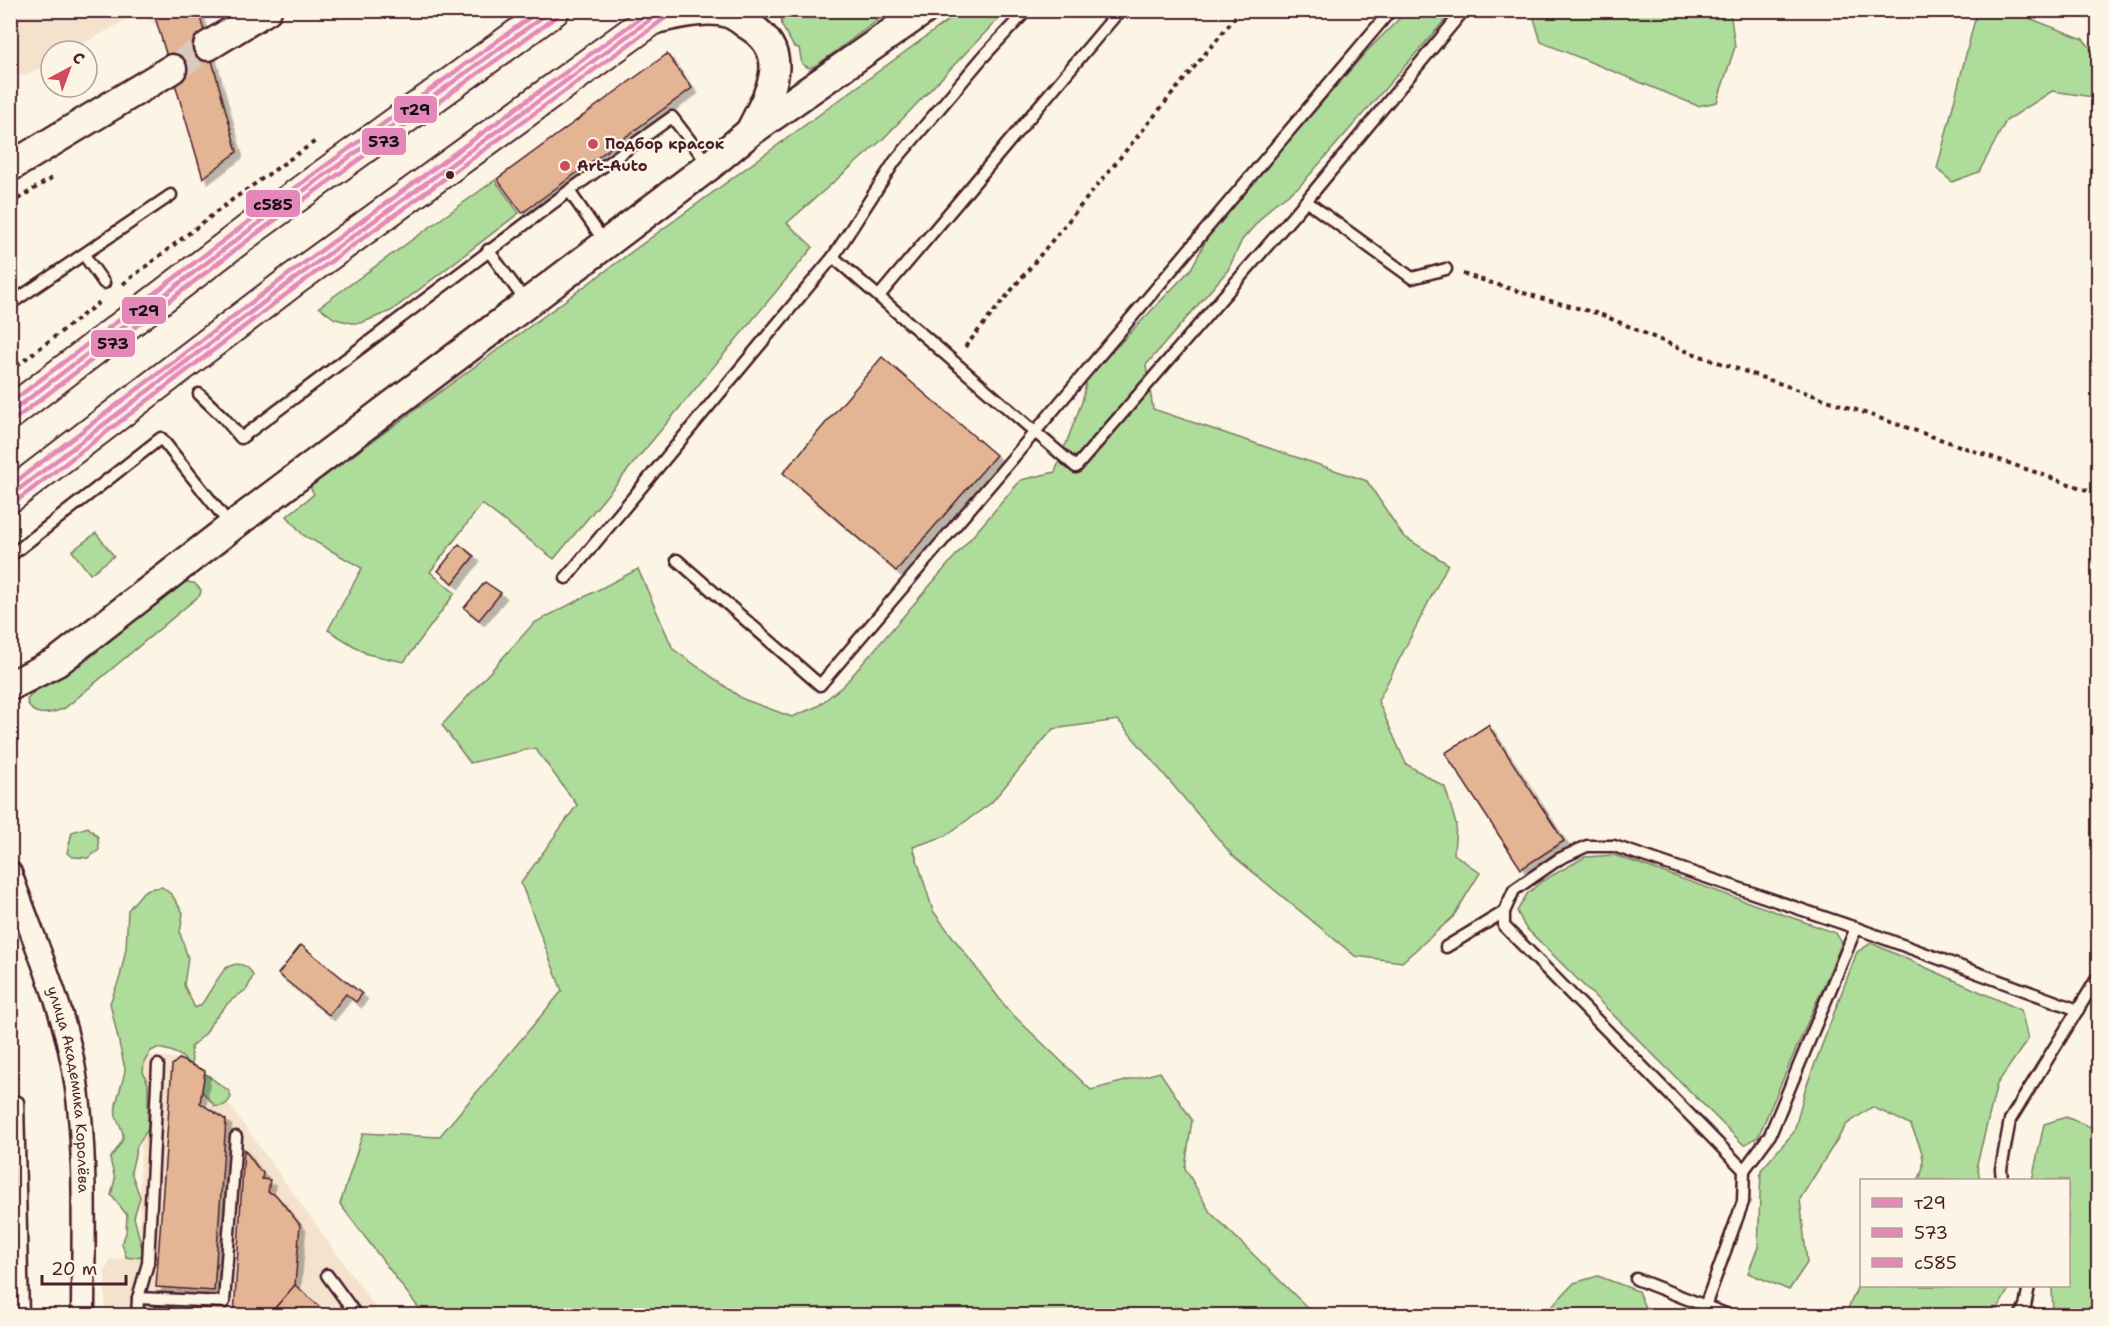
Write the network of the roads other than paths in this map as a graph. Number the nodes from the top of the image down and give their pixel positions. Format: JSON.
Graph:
{"nodes":[{"id":1,"x":267,"y":10,"type":"edge"},
{"id":2,"x":553,"y":10,"type":"edge"},
{"id":3,"x":924,"y":10,"type":"edge"},
{"id":4,"x":1027,"y":10,"type":"edge"},
{"id":5,"x":1120,"y":10,"type":"edge"},
{"id":6,"x":1391,"y":10,"type":"edge"},
{"id":7,"x":1464,"y":10,"type":"edge"},
{"id":8,"x":657,"y":15,"type":"edge"},
{"id":9,"x":208,"y":46,"type":"tunnel mouth"},
{"id":10,"x":172,"y":69,"type":"tunnel mouth"},
{"id":11,"x":750,"y":132,"type":"junction"},
{"id":12,"x":709,"y":166,"type":"junction"},
{"id":13,"x":10,"y":167,"type":"edge"},
{"id":14,"x":569,"y":191,"type":"junction"},
{"id":15,"x":171,"y":195,"type":"dead end"},
{"id":16,"x":1306,"y":201,"type":"junction"},
{"id":17,"x":606,"y":244,"type":"junction"},
{"id":18,"x":488,"y":250,"type":"junction"},
{"id":19,"x":84,"y":255,"type":"junction"},
{"id":20,"x":833,"y":257,"type":"junction"},
{"id":21,"x":1446,"y":269,"type":"road end"},
{"id":22,"x":104,"y":283,"type":"dead end"},
{"id":23,"x":879,"y":296,"type":"junction"},
{"id":24,"x":528,"y":303,"type":"junction"},
{"id":25,"x":10,"y":304,"type":"edge"},
{"id":26,"x":199,"y":394,"type":"dead end"},
{"id":27,"x":10,"y":413,"type":"edge"},
{"id":28,"x":1035,"y":432,"type":"junction"},
{"id":29,"x":10,"y":496,"type":"edge"},
{"id":30,"x":231,"y":526,"type":"junction"},
{"id":31,"x":10,"y":556,"type":"edge"},
{"id":32,"x":677,"y":560,"type":"dead end"},
{"id":33,"x":566,"y":578,"type":"dead end"},
{"id":34,"x":10,"y":686,"type":"edge"},
{"id":35,"x":10,"y":873,"type":"edge"},
{"id":36,"x":1504,"y":912,"type":"junction"},
{"id":37,"x":1856,"y":928,"type":"junction"},
{"id":38,"x":1446,"y":947,"type":"dead end"},
{"id":39,"x":2098,"y":977,"type":"edge"},
{"id":40,"x":2078,"y":1010,"type":"junction"},
{"id":41,"x":158,"y":1065,"type":"dead end"},
{"id":42,"x":18,"y":1102,"type":"dead end"},
{"id":43,"x":236,"y":1137,"type":"dead end"},
{"id":44,"x":1744,"y":1170,"type":"junction"},
{"id":45,"x":2002,"y":1179,"type":"edge"},
{"id":46,"x":327,"y":1275,"type":"dead end"},
{"id":47,"x":1636,"y":1279,"type":"dead end"},
{"id":48,"x":2029,"y":1287,"type":"edge"},
{"id":49,"x":138,"y":1298,"type":"junction"},
{"id":50,"x":1705,"y":1306,"type":"junction"},
{"id":51,"x":23,"y":1316,"type":"edge"},
{"id":52,"x":83,"y":1316,"type":"edge"},
{"id":53,"x":137,"y":1316,"type":"edge"},
{"id":54,"x":357,"y":1316,"type":"edge"},
{"id":55,"x":1731,"y":1316,"type":"edge"},
{"id":56,"x":2020,"y":1316,"type":"edge"}],
"edges":[{"from":1,"to":9,"type":"street"},
{"from":2,"to":27,"type":"main road"},
{"from":3,"to":11,"type":"street"},
{"from":4,"to":20,"type":"lane"},
{"from":5,"to":23,"type":"lane"},
{"from":6,"to":28,"type":"lane"},
{"from":7,"to":16,"type":"lane"},
{"from":8,"to":11,"type":"street"},
{"from":8,"to":29,"type":"main road"},
{"from":10,"to":13,"type":"street"},
{"from":11,"to":12,"type":"street"},
{"from":12,"to":14,"type":"lane"},
{"from":12,"to":17,"type":"street"},
{"from":14,"to":17,"type":"lane"},
{"from":14,"to":18,"type":"lane"},
{"from":15,"to":19,"type":"lane"},
{"from":16,"to":21,"type":"lane"},
{"from":16,"to":28,"type":"lane"},
{"from":17,"to":24,"type":"street"},
{"from":18,"to":24,"type":"lane"},
{"from":18,"to":26,"type":"lane"},
{"from":19,"to":22,"type":"lane"},
{"from":19,"to":25,"type":"lane"},
{"from":20,"to":23,"type":"lane"},
{"from":20,"to":33,"type":"lane"},
{"from":23,"to":28,"type":"lane"},
{"from":24,"to":30,"type":"street"},
{"from":28,"to":32,"type":"lane"},
{"from":30,"to":31,"type":"lane"},
{"from":30,"to":34,"type":"street"},
{"from":35,"to":52,"type":"street","name":"улица Академика Королёва"},
{"from":36,"to":37,"type":"lane"},
{"from":36,"to":38,"type":"lane"},
{"from":36,"to":44,"type":"lane"},
{"from":37,"to":40,"type":"lane"},
{"from":37,"to":44,"type":"lane"},
{"from":39,"to":40,"type":"lane"},
{"from":40,"to":45,"type":"lane"},
{"from":41,"to":49,"type":"lane"},
{"from":42,"to":51,"type":"lane"},
{"from":43,"to":49,"type":"lane"},
{"from":44,"to":50,"type":"lane"},
{"from":46,"to":54,"type":"lane"},
{"from":47,"to":50,"type":"lane"},
{"from":48,"to":56,"type":"lane"},
{"from":49,"to":53,"type":"lane"},
{"from":50,"to":55,"type":"lane"}]}
